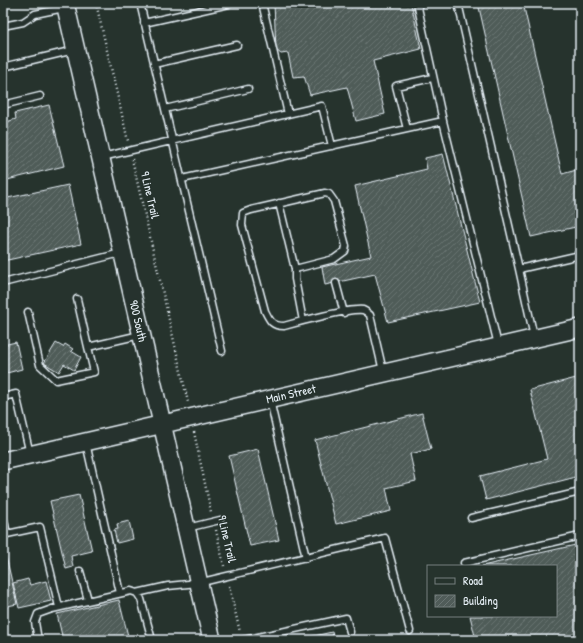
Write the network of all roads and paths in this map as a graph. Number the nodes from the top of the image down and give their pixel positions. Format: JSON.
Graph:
{"nodes":[{"id":1,"x":96,"y":3,"type":"edge"},
{"id":2,"x":140,"y":3,"type":"edge"},
{"id":3,"x":262,"y":3,"type":"edge"},
{"id":4,"x":417,"y":3,"type":"edge"},
{"id":5,"x":458,"y":3,"type":"edge"},
{"id":6,"x":229,"y":4,"type":"edge"},
{"id":7,"x":66,"y":5,"type":"edge"},
{"id":8,"x":144,"y":23,"type":"junction"},
{"id":9,"x":3,"y":26,"type":"edge"},
{"id":10,"x":237,"y":45,"type":"dead end"},
{"id":11,"x":76,"y":50,"type":"junction"},
{"id":12,"x":154,"y":64,"type":"junction"},
{"id":13,"x":3,"y":67,"type":"edge"},
{"id":14,"x":432,"y":78,"type":"junction"},
{"id":15,"x":248,"y":89,"type":"dead end"},
{"id":16,"x":40,"y":96,"type":"dead end"},
{"id":17,"x":3,"y":105,"type":"edge"},
{"id":18,"x":165,"y":109,"type":"junction"},
{"id":19,"x":288,"y":114,"type":"junction"},
{"id":20,"x":443,"y":121,"type":"junction"},
{"id":21,"x":406,"y":129,"type":"junction"},
{"id":22,"x":173,"y":140,"type":"junction"},
{"id":23,"x":332,"y":146,"type":"junction"},
{"id":24,"x":130,"y":150,"type":"junction"},
{"id":25,"x":101,"y":157,"type":"junction"},
{"id":26,"x":182,"y":179,"type":"junction"},
{"id":27,"x":279,"y":203,"type":"junction"},
{"id":28,"x":123,"y":253,"type":"junction"},
{"id":29,"x":580,"y":255,"type":"edge"},
{"id":30,"x":294,"y":269,"type":"junction"},
{"id":31,"x":519,"y":269,"type":"junction"},
{"id":32,"x":3,"y":283,"type":"edge"},
{"id":33,"x":336,"y":283,"type":"dead end"},
{"id":34,"x":77,"y":299,"type":"dead end"},
{"id":35,"x":28,"y":312,"type":"dead end"},
{"id":36,"x":344,"y":313,"type":"junction"},
{"id":37,"x":304,"y":321,"type":"junction"},
{"id":38,"x":580,"y":328,"type":"edge"},
{"id":39,"x":141,"y":334,"type":"junction"},
{"id":40,"x":535,"y":338,"type":"junction"},
{"id":41,"x":498,"y":346,"type":"junction"},
{"id":42,"x":88,"y":347,"type":"junction"},
{"id":43,"x":222,"y":351,"type":"dead end"},
{"id":44,"x":383,"y":373,"type":"junction"},
{"id":45,"x":185,"y":392,"type":"dead end"},
{"id":46,"x":3,"y":397,"type":"edge"},
{"id":47,"x":269,"y":399,"type":"junction"},
{"id":48,"x":162,"y":424,"type":"junction"},
{"id":49,"x":85,"y":442,"type":"junction"},
{"id":50,"x":196,"y":443,"type":"dead end"},
{"id":51,"x":30,"y":455,"type":"junction"},
{"id":52,"x":3,"y":461,"type":"edge"},
{"id":53,"x":580,"y":492,"type":"edge"},
{"id":54,"x":3,"y":516,"type":"edge"},
{"id":55,"x":471,"y":518,"type":"dead end"},
{"id":56,"x":217,"y":521,"type":"junction"},
{"id":57,"x":186,"y":529,"type":"junction"},
{"id":58,"x":580,"y":536,"type":"edge"},
{"id":59,"x":306,"y":558,"type":"junction"},
{"id":60,"x":464,"y":563,"type":"dead end"},
{"id":61,"x":80,"y":571,"type":"dead end"},
{"id":62,"x":227,"y":576,"type":"junction"},
{"id":63,"x":198,"y":583,"type":"junction"},
{"id":64,"x":120,"y":593,"type":"junction"},
{"id":65,"x":137,"y":593,"type":"junction"},
{"id":66,"x":88,"y":600,"type":"junction"},
{"id":67,"x":58,"y":607,"type":"junction"},
{"id":68,"x":410,"y":631,"type":"dead end"},
{"id":69,"x":350,"y":632,"type":"dead end"},
{"id":70,"x":240,"y":633,"type":"dead end"},
{"id":71,"x":38,"y":640,"type":"edge"},
{"id":72,"x":152,"y":640,"type":"edge"},
{"id":73,"x":212,"y":640,"type":"edge"},
{"id":74,"x":244,"y":640,"type":"edge"}],
"edges":[{"from":1,"to":24,"type":"path","name":"9 Line Trail"},
{"from":2,"to":8,"type":"lane"},
{"from":3,"to":19,"type":"lane"},
{"from":4,"to":14,"type":"lane"},
{"from":5,"to":31,"type":"lane"},
{"from":6,"to":8,"type":"lane"},
{"from":7,"to":9,"type":"lane"},
{"from":7,"to":11,"type":"street","name":"900 South"},
{"from":8,"to":12,"type":"lane"},
{"from":10,"to":12,"type":"lane"},
{"from":11,"to":13,"type":"lane"},
{"from":11,"to":25,"type":"street","name":"900 South"},
{"from":12,"to":18,"type":"lane"},
{"from":14,"to":20,"type":"lane"},
{"from":14,"to":21,"type":"lane"},
{"from":15,"to":18,"type":"lane"},
{"from":16,"to":17,"type":"lane"},
{"from":18,"to":22,"type":"lane"},
{"from":19,"to":22,"type":"lane"},
{"from":19,"to":23,"type":"lane"},
{"from":20,"to":21,"type":"lane"},
{"from":20,"to":41,"type":"lane"},
{"from":21,"to":23,"type":"lane"},
{"from":22,"to":24,"type":"lane"},
{"from":22,"to":26,"type":"lane"},
{"from":23,"to":26,"type":"lane"},
{"from":24,"to":25,"type":"lane"},
{"from":24,"to":45,"type":"path","name":"9 Line Trail"},
{"from":25,"to":28,"type":"street","name":"900 South"},
{"from":26,"to":43,"type":"lane"},
{"from":27,"to":30,"type":"lane"},
{"from":27,"to":30,"type":"lane"},
{"from":27,"to":37,"type":"lane"},
{"from":28,"to":32,"type":"lane"},
{"from":28,"to":39,"type":"street","name":"900 South"},
{"from":29,"to":31,"type":"lane"},
{"from":30,"to":37,"type":"lane"},
{"from":31,"to":40,"type":"lane"},
{"from":33,"to":36,"type":"lane"},
{"from":34,"to":42,"type":"lane"},
{"from":35,"to":42,"type":"lane"},
{"from":36,"to":37,"type":"lane"},
{"from":36,"to":44,"type":"lane"},
{"from":38,"to":40,"type":"street","name":"Main Street"},
{"from":39,"to":42,"type":"lane"},
{"from":39,"to":48,"type":"street","name":"900 South"},
{"from":40,"to":41,"type":"street","name":"Main Street"},
{"from":41,"to":44,"type":"street","name":"Main Street"},
{"from":44,"to":47,"type":"street","name":"Main Street"},
{"from":46,"to":51,"type":"lane"},
{"from":47,"to":48,"type":"street","name":"Main Street"},
{"from":47,"to":59,"type":"lane"},
{"from":48,"to":49,"type":"street","name":"Main Street"},
{"from":48,"to":57,"type":"street","name":"900 South"},
{"from":49,"to":51,"type":"street","name":"Main Street"},
{"from":49,"to":64,"type":"lane"},
{"from":50,"to":56,"type":"path","name":"9 Line Trail"},
{"from":51,"to":52,"type":"street","name":"Main Street"},
{"from":53,"to":55,"type":"lane"},
{"from":54,"to":67,"type":"lane"},
{"from":56,"to":57,"type":"lane"},
{"from":56,"to":62,"type":"path","name":"9 Line Trail"},
{"from":57,"to":63,"type":"street","name":"900 South"},
{"from":58,"to":60,"type":"lane"},
{"from":59,"to":62,"type":"lane"},
{"from":59,"to":68,"type":"lane"},
{"from":61,"to":66,"type":"lane"},
{"from":62,"to":63,"type":"lane"},
{"from":62,"to":70,"type":"path","name":"9 Line Trail"},
{"from":63,"to":65,"type":"lane"},
{"from":63,"to":73,"type":"street","name":"900 South"},
{"from":64,"to":65,"type":"lane"},
{"from":64,"to":66,"type":"lane"},
{"from":65,"to":72,"type":"lane"},
{"from":66,"to":67,"type":"lane"},
{"from":67,"to":71,"type":"lane"},
{"from":69,"to":74,"type":"lane"}]}
